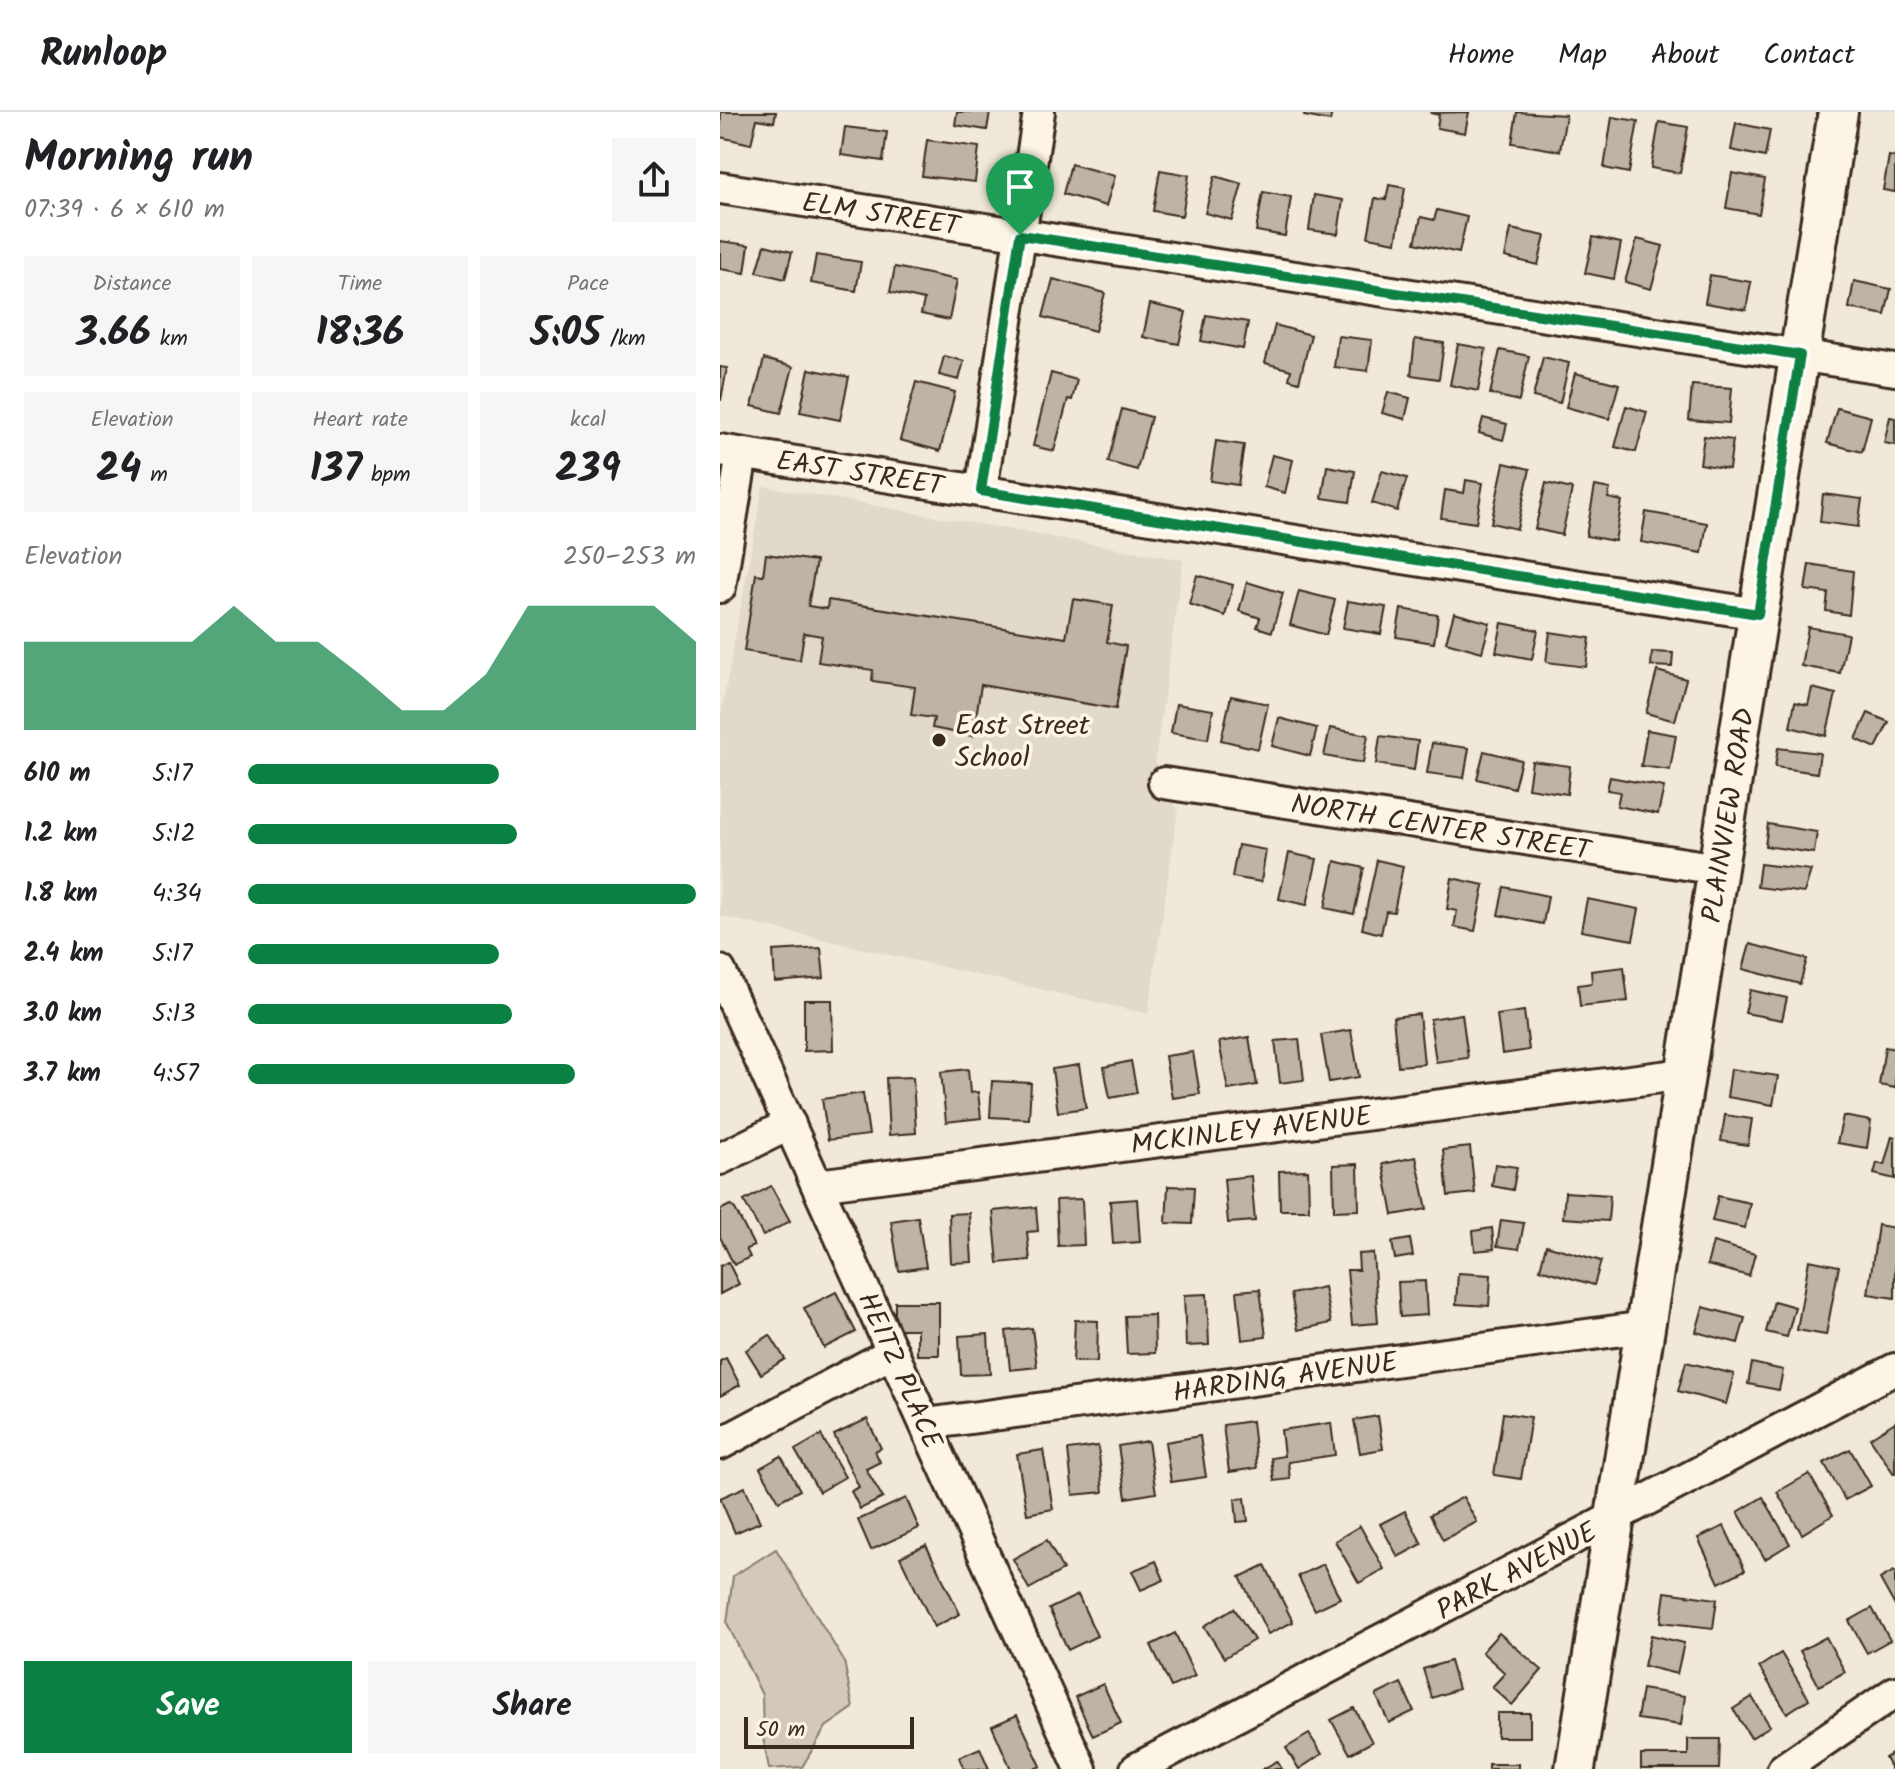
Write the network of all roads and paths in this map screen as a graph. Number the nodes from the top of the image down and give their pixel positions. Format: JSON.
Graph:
{"nodes":[{"id":1,"x":1039,"y":112,"type":"edge"},
{"id":2,"x":1838,"y":112,"type":"edge"},
{"id":3,"x":720,"y":188,"type":"edge"},
{"id":4,"x":1020,"y":235,"type":"junction"},
{"id":5,"x":1800,"y":355,"type":"junction"},
{"id":6,"x":1895,"y":370,"type":"edge"},
{"id":7,"x":731,"y":452,"type":"edge"},
{"id":8,"x":981,"y":491,"type":"junction"},
{"id":9,"x":720,"y":587,"type":"edge"},
{"id":10,"x":1758,"y":614,"type":"junction"},
{"id":11,"x":1164,"y":783,"type":"dead end"},
{"id":12,"x":1718,"y":869,"type":"junction"},
{"id":13,"x":720,"y":971,"type":"edge"},
{"id":14,"x":1685,"y":1074,"type":"junction"},
{"id":15,"x":790,"y":1124,"type":"junction"},
{"id":16,"x":720,"y":1159,"type":"edge"},
{"id":17,"x":817,"y":1185,"type":"junction"},
{"id":18,"x":1645,"y":1327,"type":"junction"},
{"id":19,"x":893,"y":1352,"type":"junction"},
{"id":20,"x":1895,"y":1369,"type":"edge"},
{"id":21,"x":926,"y":1424,"type":"junction"},
{"id":22,"x":720,"y":1444,"type":"edge"},
{"id":23,"x":1614,"y":1518,"type":"junction"},
{"id":24,"x":1895,"y":1692,"type":"edge"},
{"id":25,"x":1081,"y":1769,"type":"edge"},
{"id":26,"x":1136,"y":1769,"type":"edge"},
{"id":27,"x":1575,"y":1769,"type":"edge"},
{"id":28,"x":1783,"y":1769,"type":"edge"}],
"edges":[{"from":1,"to":4,"type":"street"},
{"from":2,"to":5,"type":"main road","name":"PLAINVIEW ROAD"},
{"from":3,"to":4,"type":"street","name":"ELM STREET"},
{"from":4,"to":5,"type":"street","name":"ELM STREET"},
{"from":4,"to":8,"type":"street"},
{"from":5,"to":6,"type":"street","name":"ELM STREET"},
{"from":5,"to":10,"type":"main road","name":"PLAINVIEW ROAD"},
{"from":7,"to":8,"type":"street","name":"EAST STREET"},
{"from":7,"to":9,"type":"street"},
{"from":8,"to":10,"type":"street","name":"EAST STREET"},
{"from":10,"to":12,"type":"main road","name":"PLAINVIEW ROAD"},
{"from":11,"to":12,"type":"street","name":"NORTH CENTER STREET"},
{"from":12,"to":14,"type":"main road","name":"PLAINVIEW ROAD"},
{"from":13,"to":15,"type":"street","name":"HEITZ PLACE"},
{"from":14,"to":17,"type":"street","name":"MCKINLEY AVENUE"},
{"from":14,"to":18,"type":"main road","name":"PLAINVIEW ROAD"},
{"from":15,"to":16,"type":"street"},
{"from":15,"to":17,"type":"street","name":"HEITZ PLACE"},
{"from":17,"to":19,"type":"street","name":"HEITZ PLACE"},
{"from":18,"to":21,"type":"street","name":"HARDING AVENUE"},
{"from":18,"to":23,"type":"main road","name":"PLAINVIEW ROAD"},
{"from":19,"to":21,"type":"street","name":"HEITZ PLACE"},
{"from":19,"to":22,"type":"street"},
{"from":20,"to":23,"type":"street","name":"PARK AVENUE"},
{"from":21,"to":25,"type":"street","name":"HEITZ PLACE"},
{"from":23,"to":26,"type":"street","name":"PARK AVENUE"},
{"from":23,"to":27,"type":"main road","name":"PLAINVIEW ROAD"},
{"from":24,"to":28,"type":"street"}]}
